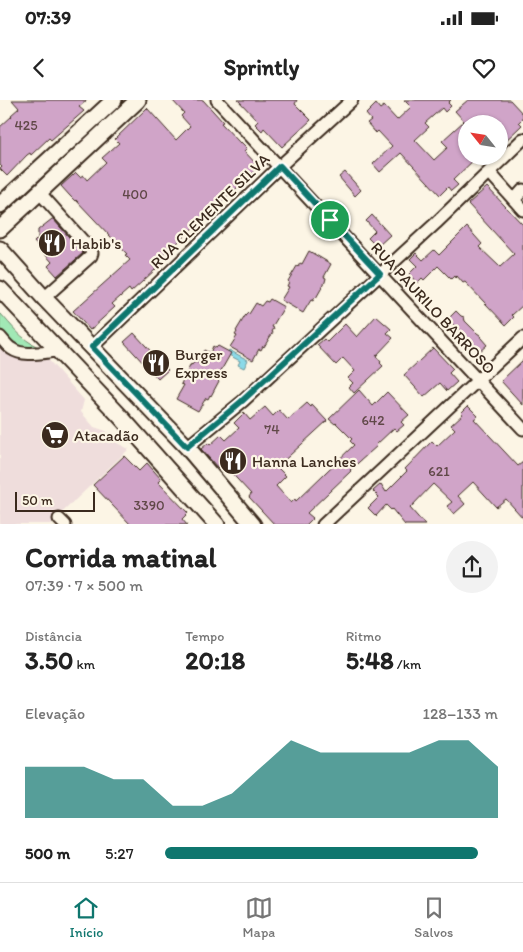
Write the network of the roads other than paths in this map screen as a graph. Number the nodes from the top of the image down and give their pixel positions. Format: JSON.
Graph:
{"nodes":[{"id":1,"x":114,"y":100,"type":"edge"},
{"id":2,"x":138,"y":100,"type":"edge"},
{"id":3,"x":217,"y":100,"type":"edge"},
{"id":4,"x":352,"y":100,"type":"edge"},
{"id":5,"x":523,"y":139,"type":"edge"},
{"id":6,"x":280,"y":166,"type":"junction"},
{"id":7,"x":490,"y":173,"type":"junction"},
{"id":8,"x":523,"y":190,"type":"edge"},
{"id":9,"x":39,"y":192,"type":"junction"},
{"id":10,"x":514,"y":200,"type":"junction"},
{"id":11,"x":0,"y":205,"type":"edge"},
{"id":12,"x":523,"y":210,"type":"edge"},
{"id":13,"x":0,"y":229,"type":"edge"},
{"id":14,"x":0,"y":249,"type":"edge"},
{"id":15,"x":380,"y":274,"type":"junction"},
{"id":16,"x":0,"y":289,"type":"edge"},
{"id":17,"x":44,"y":298,"type":"junction"},
{"id":18,"x":0,"y":337,"type":"edge"},
{"id":19,"x":523,"y":338,"type":"edge"},
{"id":20,"x":92,"y":347,"type":"junction"},
{"id":21,"x":57,"y":351,"type":"junction"},
{"id":22,"x":478,"y":381,"type":"junction"},
{"id":23,"x":523,"y":429,"type":"edge"},
{"id":24,"x":187,"y":447,"type":"junction"},
{"id":25,"x":217,"y":483,"type":"junction"},
{"id":26,"x":196,"y":501,"type":"junction"},
{"id":27,"x":237,"y":506,"type":"junction"},
{"id":28,"x":217,"y":524,"type":"edge"},
{"id":29,"x":253,"y":524,"type":"edge"},
{"id":30,"x":323,"y":524,"type":"edge"}],
"edges":[{"from":1,"to":11,"type":"main road"},
{"from":2,"to":9,"type":"main road"},
{"from":3,"to":6,"type":"street","name":"RUA PAURILO BARROSO"},
{"from":4,"to":6,"type":"street","name":"RUA CLEMENTE SILVA"},
{"from":5,"to":7,"type":"street"},
{"from":6,"to":15,"type":"street","name":"RUA PAURILO BARROSO"},
{"from":6,"to":20,"type":"street","name":"RUA CLEMENTE SILVA"},
{"from":7,"to":10,"type":"street"},
{"from":7,"to":15,"type":"street"},
{"from":8,"to":10,"type":"street"},
{"from":9,"to":13,"type":"main road"},
{"from":9,"to":17,"type":"street"},
{"from":10,"to":12,"type":"street"},
{"from":14,"to":17,"type":"main road"},
{"from":15,"to":22,"type":"street","name":"RUA PAURILO BARROSO"},
{"from":15,"to":24,"type":"street"},
{"from":16,"to":21,"type":"main road"},
{"from":17,"to":20,"type":"main road"},
{"from":18,"to":21,"type":"street"},
{"from":19,"to":22,"type":"street"},
{"from":20,"to":24,"type":"main road"},
{"from":21,"to":26,"type":"main road"},
{"from":22,"to":23,"type":"street","name":"RUA PAURILO BARROSO"},
{"from":22,"to":30,"type":"street"},
{"from":24,"to":25,"type":"main road"},
{"from":25,"to":26,"type":"main road"},
{"from":25,"to":27,"type":"main road"},
{"from":26,"to":28,"type":"main road"},
{"from":27,"to":28,"type":"main road"},
{"from":27,"to":29,"type":"main road"}]}
